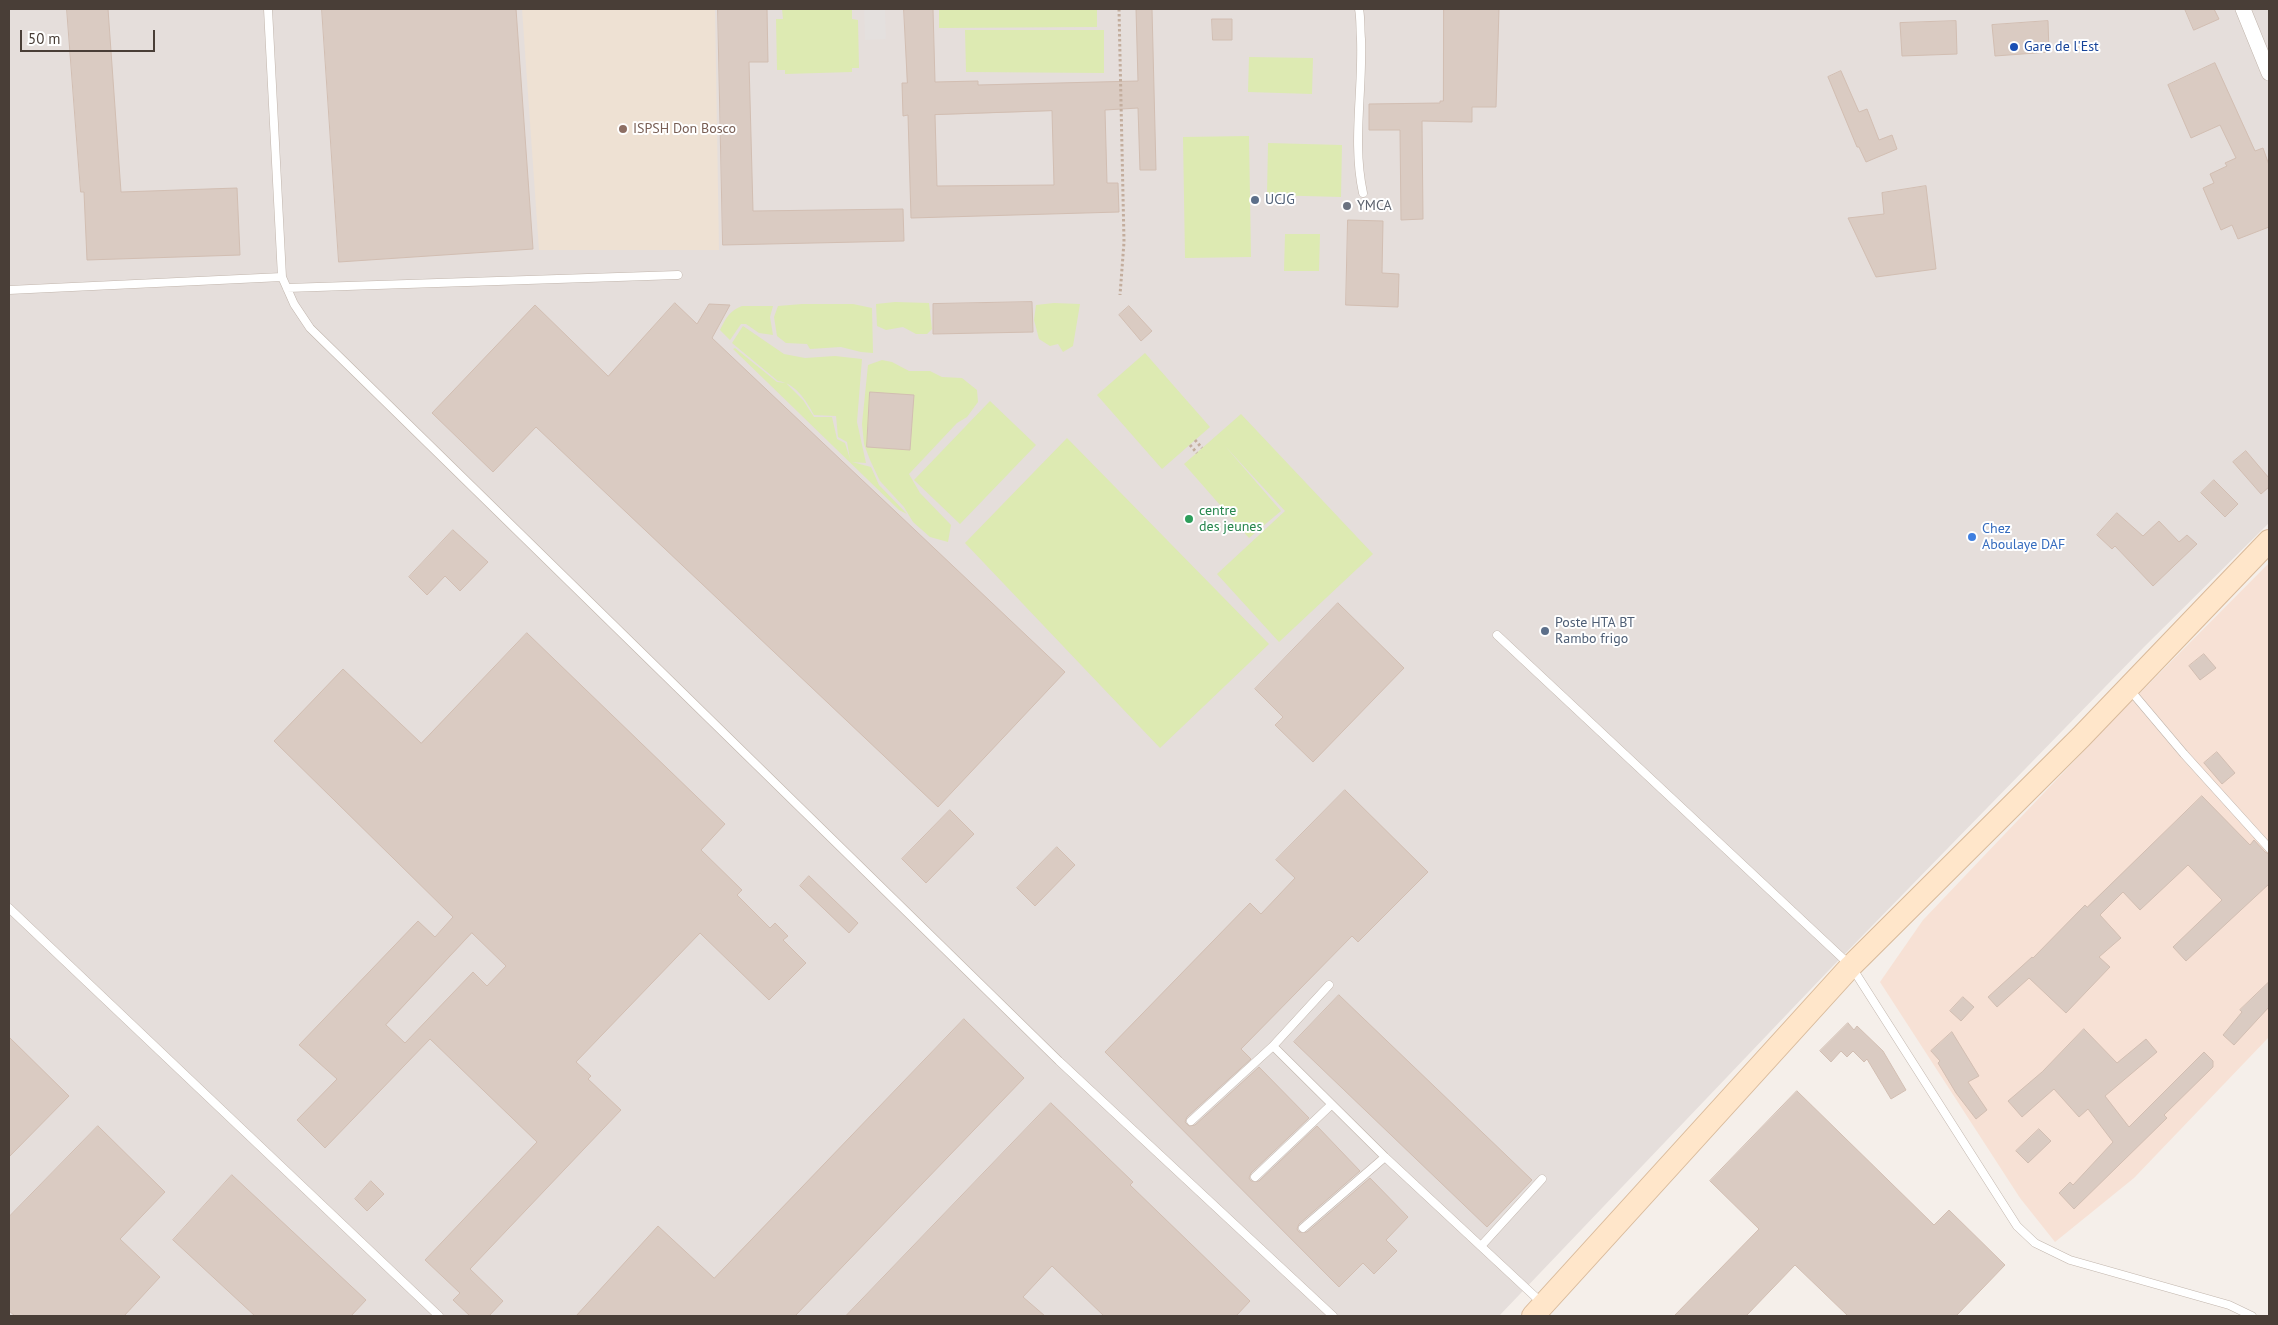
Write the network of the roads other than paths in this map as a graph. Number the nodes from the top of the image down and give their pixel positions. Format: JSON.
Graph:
{"nodes":[{"id":1,"x":268,"y":9,"type":"edge"},
{"id":2,"x":1358,"y":9,"type":"edge"},
{"id":3,"x":2243,"y":9,"type":"edge"},
{"id":4,"x":2269,"y":73,"type":"edge"},
{"id":5,"x":1363,"y":193,"type":"dead end"},
{"id":6,"x":678,"y":275,"type":"dead end"},
{"id":7,"x":282,"y":277,"type":"junction"},
{"id":8,"x":287,"y":288,"type":"junction"},
{"id":9,"x":9,"y":290,"type":"edge"},
{"id":10,"x":2269,"y":541,"type":"edge"},
{"id":11,"x":1497,"y":634,"type":"dead end"},
{"id":12,"x":2129,"y":688,"type":"junction"},
{"id":13,"x":2269,"y":848,"type":"edge"},
{"id":14,"x":9,"y":908,"type":"edge"},
{"id":15,"x":1851,"y":966,"type":"junction"},
{"id":16,"x":1329,"y":985,"type":"dead end"},
{"id":17,"x":1273,"y":1046,"type":"junction"},
{"id":18,"x":1331,"y":1105,"type":"junction"},
{"id":19,"x":1191,"y":1121,"type":"dead end"},
{"id":20,"x":1384,"y":1157,"type":"junction"},
{"id":21,"x":1255,"y":1177,"type":"dead end"},
{"id":22,"x":1542,"y":1179,"type":"dead end"},
{"id":23,"x":1303,"y":1228,"type":"dead end"},
{"id":24,"x":1482,"y":1245,"type":"junction"},
{"id":25,"x":1539,"y":1311,"type":"edge"},
{"id":26,"x":439,"y":1316,"type":"edge"},
{"id":27,"x":1334,"y":1316,"type":"edge"},
{"id":28,"x":2252,"y":1316,"type":"edge"}],
"edges":[{"from":1,"to":7,"type":"lane"},
{"from":2,"to":5,"type":"lane"},
{"from":3,"to":4,"type":"street"},
{"from":6,"to":8,"type":"lane"},
{"from":7,"to":8,"type":"lane"},
{"from":7,"to":9,"type":"lane"},
{"from":8,"to":27,"type":"lane"},
{"from":10,"to":12,"type":"main road"},
{"from":11,"to":15,"type":"lane"},
{"from":12,"to":13,"type":"lane"},
{"from":12,"to":15,"type":"main road"},
{"from":14,"to":26,"type":"lane"},
{"from":15,"to":25,"type":"main road"},
{"from":15,"to":28,"type":"lane"},
{"from":16,"to":17,"type":"lane"},
{"from":17,"to":18,"type":"lane"},
{"from":17,"to":19,"type":"lane"},
{"from":18,"to":20,"type":"lane"},
{"from":18,"to":21,"type":"lane"},
{"from":20,"to":23,"type":"lane"},
{"from":20,"to":24,"type":"lane"},
{"from":22,"to":24,"type":"lane"},
{"from":24,"to":25,"type":"lane"}]}
